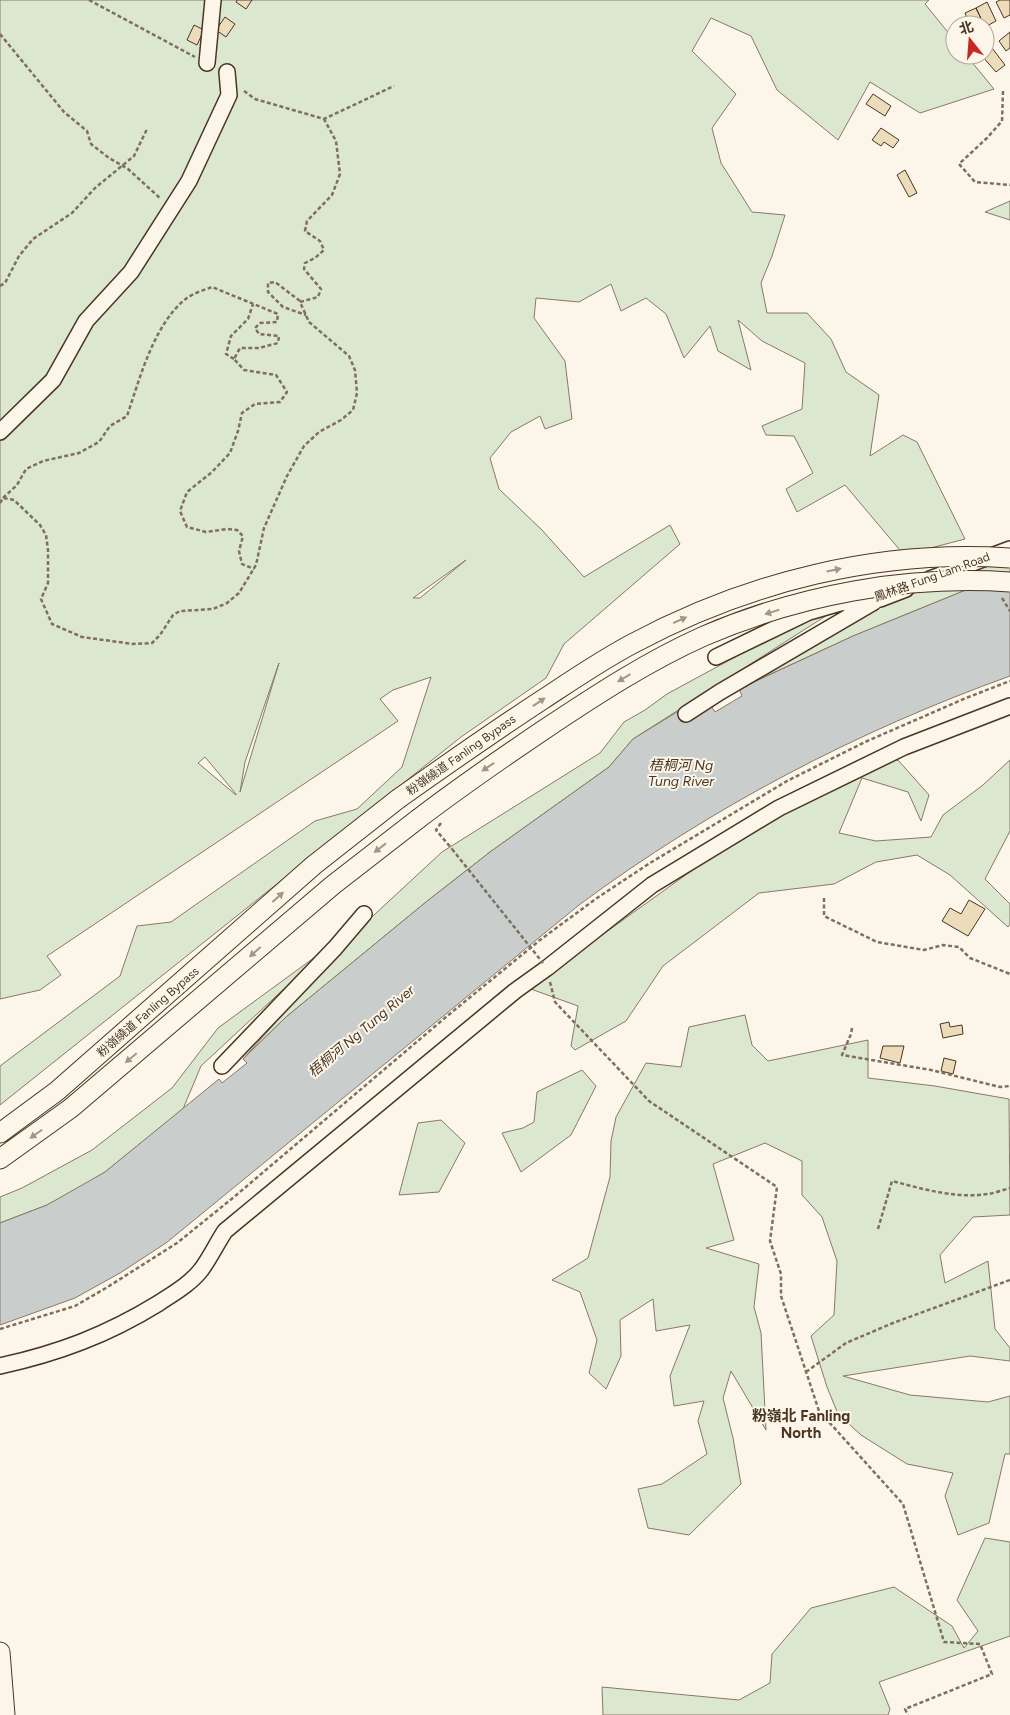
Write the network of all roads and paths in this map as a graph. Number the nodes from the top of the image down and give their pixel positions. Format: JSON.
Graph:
{"nodes":[{"id":1,"x":213,"y":0,"type":"edge"},
{"id":2,"x":0,"y":34,"type":"edge"},
{"id":3,"x":207,"y":62,"type":"dead end"},
{"id":4,"x":227,"y":72,"type":"dead end"},
{"id":5,"x":1003,"y":91,"type":"dead end"},
{"id":6,"x":324,"y":119,"type":"dead end"},
{"id":7,"x":147,"y":129,"type":"dead end"},
{"id":8,"x":122,"y":166,"type":"junction"},
{"id":9,"x":1010,"y":185,"type":"edge"},
{"id":10,"x":171,"y":207,"type":"junction"},
{"id":11,"x":0,"y":286,"type":"edge"},
{"id":12,"x":300,"y":302,"type":"junction"},
{"id":13,"x":253,"y":304,"type":"junction"},
{"id":14,"x":306,"y":315,"type":"junction"},
{"id":15,"x":234,"y":359,"type":"junction"},
{"id":16,"x":0,"y":432,"type":"edge"},
{"id":17,"x":3,"y":498,"type":"junction"},
{"id":18,"x":0,"y":503,"type":"edge"},
{"id":19,"x":1010,"y":549,"type":"edge"},
{"id":20,"x":1010,"y":558,"type":"edge"},
{"id":21,"x":254,"y":569,"type":"junction"},
{"id":22,"x":1010,"y":582,"type":"edge"},
{"id":23,"x":880,"y":599,"type":"junction"},
{"id":24,"x":716,"y":657,"type":"dead end"},
{"id":25,"x":1010,"y":706,"type":"edge"},
{"id":26,"x":686,"y":714,"type":"dead end"},
{"id":27,"x":447,"y":844,"type":"dead end"},
{"id":28,"x":824,"y":898,"type":"dead end"},
{"id":29,"x":364,"y":914,"type":"dead end"},
{"id":30,"x":545,"y":965,"type":"junction"},
{"id":31,"x":1010,"y":974,"type":"edge"},
{"id":32,"x":852,"y":1028,"type":"dead end"},
{"id":33,"x":222,"y":1066,"type":"dead end"},
{"id":34,"x":1010,"y":1086,"type":"edge"},
{"id":35,"x":0,"y":1133,"type":"edge"},
{"id":36,"x":0,"y":1159,"type":"edge"},
{"id":37,"x":1010,"y":1188,"type":"edge"},
{"id":38,"x":878,"y":1229,"type":"dead end"},
{"id":39,"x":1010,"y":1280,"type":"edge"},
{"id":40,"x":0,"y":1366,"type":"edge"},
{"id":41,"x":806,"y":1372,"type":"junction"},
{"id":42,"x":0,"y":1652,"type":"edge"},
{"id":43,"x":5,"y":1715,"type":"edge"},
{"id":44,"x":908,"y":1715,"type":"edge"}],
"edges":[{"from":1,"to":3,"type":"lane"},
{"from":2,"to":8,"type":"path"},
{"from":4,"to":10,"type":"lane"},
{"from":5,"to":9,"type":"path"},
{"from":6,"to":12,"type":"path"},
{"from":7,"to":8,"type":"path"},
{"from":8,"to":10,"type":"path"},
{"from":8,"to":11,"type":"path"},
{"from":10,"to":16,"type":"lane"},
{"from":12,"to":14,"type":"path"},
{"from":12,"to":14,"type":"path"},
{"from":13,"to":15,"type":"path"},
{"from":13,"to":15,"type":"path"},
{"from":13,"to":17,"type":"path"},
{"from":14,"to":21,"type":"path"},
{"from":15,"to":21,"type":"path"},
{"from":17,"to":18,"type":"path"},
{"from":17,"to":21,"type":"path"},
{"from":19,"to":23,"type":"lane","name":"鳳林路 Fung Lam Road"},
{"from":35,"to":20,"type":"main road","name":"粉嶺繞道 Fanling Bypass","one_way":true,"bridge":true},
{"from":22,"to":36,"type":"main road","name":"粉嶺繞道 Fanling Bypass","one_way":true,"bridge":true},
{"from":23,"to":24,"type":"lane","name":"鳳林路 Fung Lam Road"},
{"from":23,"to":26,"type":"lane"},
{"from":25,"to":30,"type":"lane"},
{"from":27,"to":30,"type":"path","bridge":true},
{"from":28,"to":31,"type":"path"},
{"from":29,"to":33,"type":"lane"},
{"from":30,"to":40,"type":"lane"},
{"from":30,"to":41,"type":"path"},
{"from":32,"to":34,"type":"path"},
{"from":37,"to":38,"type":"path"},
{"from":39,"to":41,"type":"path"},
{"from":41,"to":44,"type":"path"},
{"from":42,"to":43,"type":"main road"}]}
